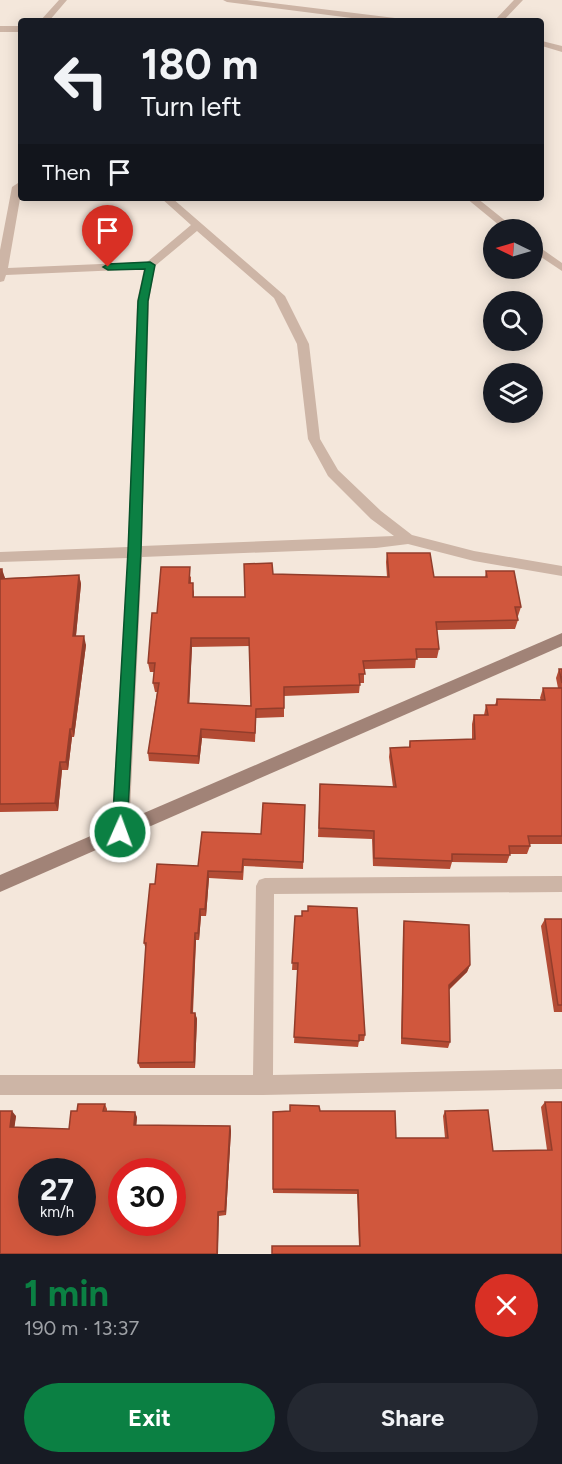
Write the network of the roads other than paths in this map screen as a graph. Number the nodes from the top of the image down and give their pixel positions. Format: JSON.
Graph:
{"nodes":[{"id":1,"x":63,"y":0,"type":"edge"},
{"id":2,"x":227,"y":0,"type":"edge"},
{"id":3,"x":519,"y":0,"type":"edge"},
{"id":4,"x":47,"y":18,"type":"edge"},
{"id":5,"x":371,"y":18,"type":"edge"},
{"id":6,"x":501,"y":18,"type":"edge"},
{"id":7,"x":0,"y":29,"type":"edge"},
{"id":8,"x":18,"y":29,"type":"edge"},
{"id":9,"x":544,"y":44,"type":"edge"},
{"id":10,"x":562,"y":49,"type":"edge"},
{"id":11,"x":18,"y":186,"type":"edge"},
{"id":12,"x":170,"y":201,"type":"edge"},
{"id":13,"x":475,"y":201,"type":"edge"},
{"id":14,"x":498,"y":219,"type":"edge"},
{"id":15,"x":198,"y":225,"type":"junction"},
{"id":16,"x":543,"y":253,"type":"edge"},
{"id":17,"x":150,"y":265,"type":"junction"},
{"id":18,"x":562,"y":268,"type":"edge"},
{"id":19,"x":0,"y":274,"type":"edge"},
{"id":20,"x":408,"y":539,"type":"junction"},
{"id":21,"x":135,"y":551,"type":"junction"},
{"id":22,"x":0,"y":557,"type":"edge"},
{"id":23,"x":562,"y":571,"type":"edge"},
{"id":24,"x":562,"y":639,"type":"edge"},
{"id":25,"x":120,"y":832,"type":"junction"},
{"id":26,"x":0,"y":884,"type":"edge"},
{"id":27,"x":562,"y":885,"type":"edge"},
{"id":28,"x":562,"y":1079,"type":"edge"},
{"id":29,"x":0,"y":1085,"type":"edge"},
{"id":30,"x":263,"y":1085,"type":"junction"}],
"edges":[{"from":1,"to":4,"type":"street"},
{"from":2,"to":5,"type":"street"},
{"from":3,"to":6,"type":"street"},
{"from":7,"to":8,"type":"street"},
{"from":9,"to":10,"type":"street"},
{"from":11,"to":19,"type":"street"},
{"from":12,"to":15,"type":"street"},
{"from":13,"to":14,"type":"street"},
{"from":15,"to":17,"type":"street"},
{"from":15,"to":20,"type":"street"},
{"from":16,"to":18,"type":"street"},
{"from":17,"to":19,"type":"street"},
{"from":17,"to":21,"type":"street"},
{"from":20,"to":21,"type":"street"},
{"from":20,"to":23,"type":"street"},
{"from":21,"to":22,"type":"street"},
{"from":21,"to":25,"type":"street"},
{"from":24,"to":25,"type":"street"},
{"from":25,"to":26,"type":"street"},
{"from":27,"to":30,"type":"street"},
{"from":28,"to":30,"type":"street"},
{"from":29,"to":30,"type":"street"}]}
